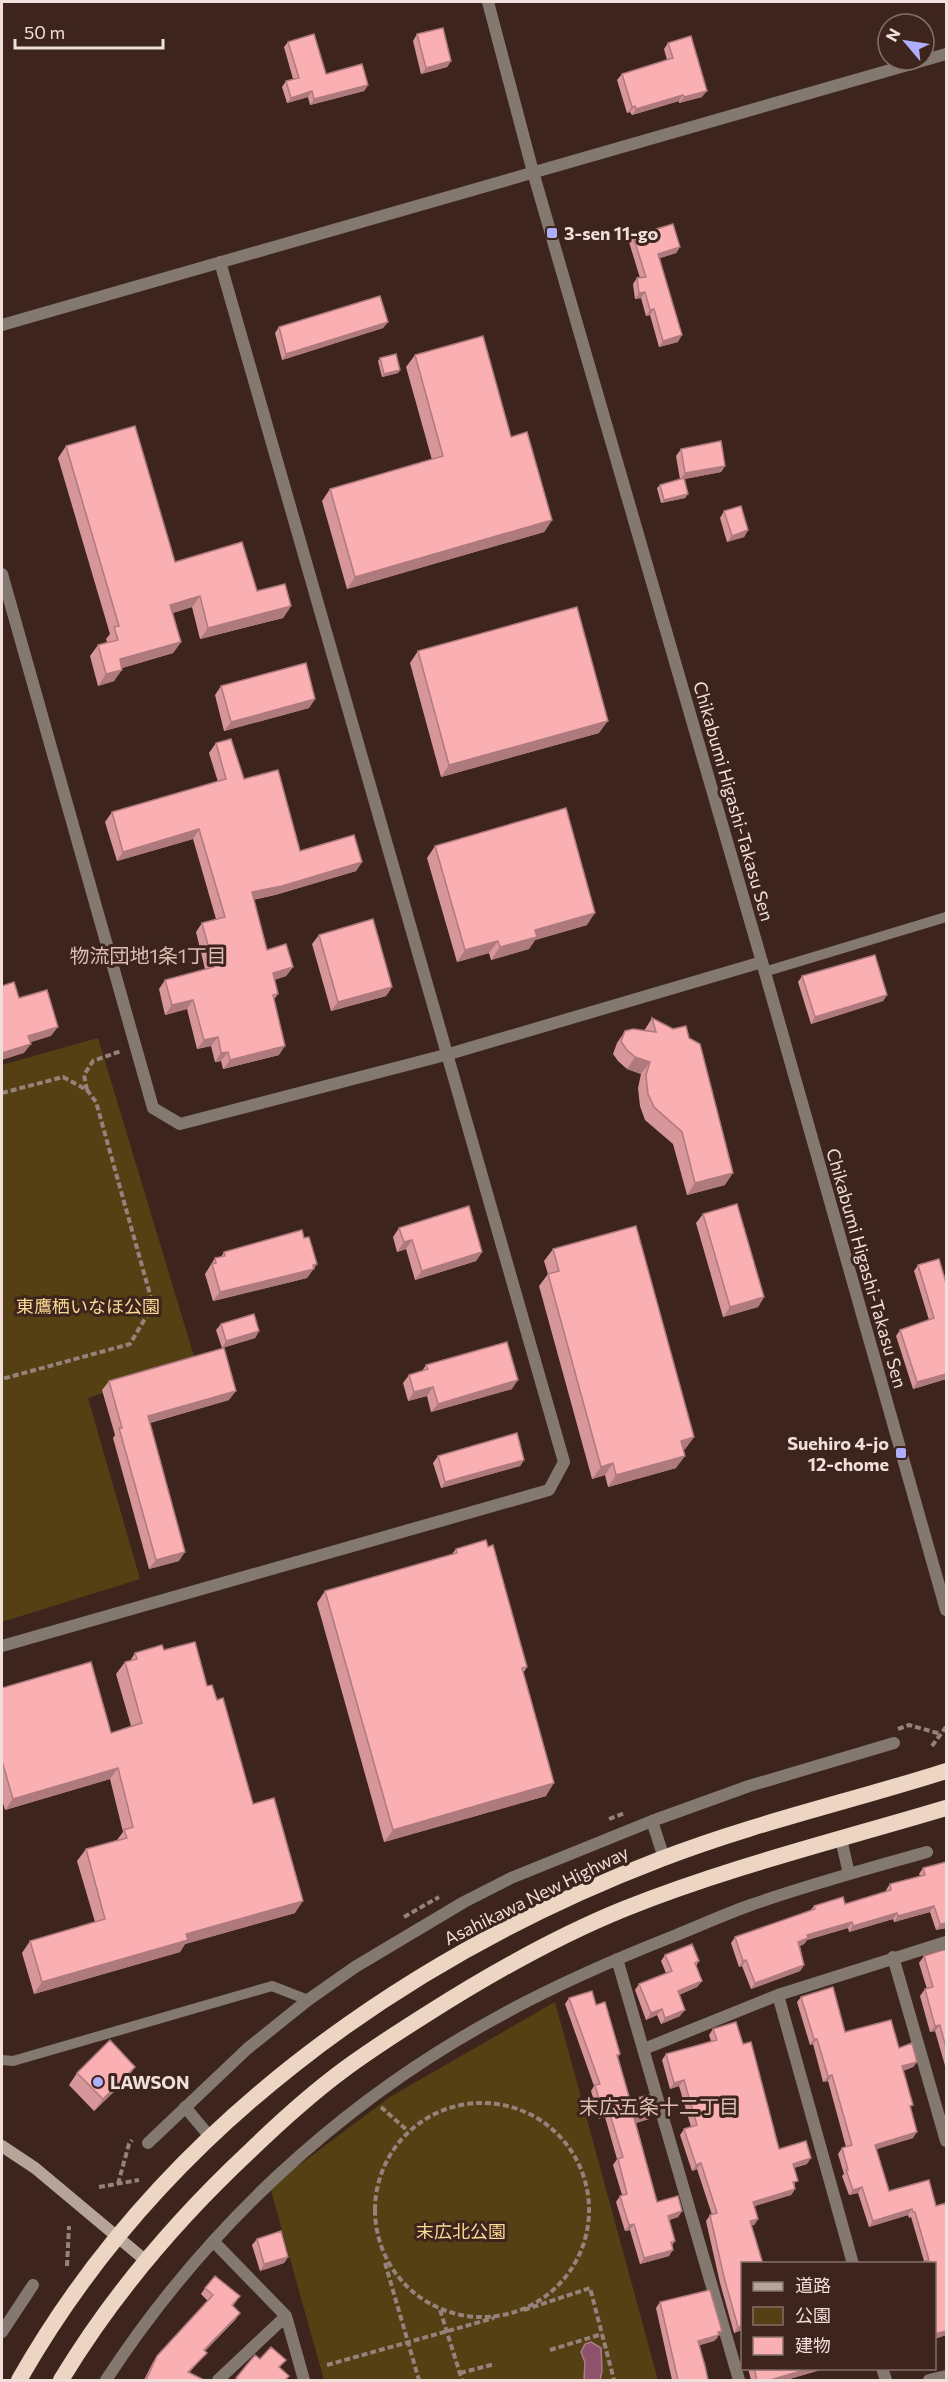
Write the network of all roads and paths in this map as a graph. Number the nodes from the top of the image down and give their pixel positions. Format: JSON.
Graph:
{"nodes":[{"id":1,"x":488,"y":2,"type":"edge"},
{"id":2,"x":946,"y":54,"type":"edge"},
{"id":3,"x":533,"y":172,"type":"junction"},
{"id":4,"x":220,"y":262,"type":"junction"},
{"id":5,"x":2,"y":325,"type":"edge"},
{"id":6,"x":2,"y":574,"type":"edge"},
{"id":7,"x":946,"y":917,"type":"edge"},
{"id":8,"x":763,"y":967,"type":"junction"},
{"id":9,"x":136,"y":1046,"type":"junction"},
{"id":10,"x":449,"y":1054,"type":"junction"},
{"id":11,"x":87,"y":1090,"type":"junction"},
{"id":12,"x":2,"y":1093,"type":"edge"},
{"id":13,"x":2,"y":1379,"type":"edge"},
{"id":14,"x":946,"y":1610,"type":"edge"},
{"id":15,"x":2,"y":1646,"type":"edge"},
{"id":16,"x":946,"y":1727,"type":"edge"},
{"id":17,"x":894,"y":1743,"type":"dead end"},
{"id":18,"x":932,"y":1746,"type":"dead end"},
{"id":19,"x":946,"y":1771,"type":"edge"},
{"id":20,"x":946,"y":1808,"type":"edge"},
{"id":21,"x":652,"y":1821,"type":"junction"},
{"id":22,"x":841,"y":1839,"type":"junction"},
{"id":23,"x":927,"y":1852,"type":"dead end"},
{"id":24,"x":664,"y":1858,"type":"junction"},
{"id":25,"x":849,"y":1874,"type":"junction"},
{"id":26,"x":946,"y":1942,"type":"edge"},
{"id":27,"x":893,"y":1957,"type":"junction"},
{"id":28,"x":617,"y":1959,"type":"junction"},
{"id":29,"x":778,"y":1995,"type":"junction"},
{"id":30,"x":308,"y":2000,"type":"junction"},
{"id":31,"x":644,"y":2049,"type":"junction"},
{"id":32,"x":2,"y":2060,"type":"edge"},
{"id":33,"x":370,"y":2098,"type":"junction"},
{"id":34,"x":185,"y":2107,"type":"junction"},
{"id":35,"x":408,"y":2131,"type":"junction"},
{"id":36,"x":212,"y":2138,"type":"junction"},
{"id":37,"x":946,"y":2141,"type":"edge"},
{"id":38,"x":148,"y":2143,"type":"dead end"},
{"id":39,"x":2,"y":2146,"type":"edge"},
{"id":40,"x":139,"y":2180,"type":"dead end"},
{"id":41,"x":99,"y":2187,"type":"dead end"},
{"id":42,"x":69,"y":2226,"type":"dead end"},
{"id":43,"x":375,"y":2230,"type":"junction"},
{"id":44,"x":118,"y":2237,"type":"junction"},
{"id":45,"x":213,"y":2242,"type":"junction"},
{"id":46,"x":145,"y":2260,"type":"junction"},
{"id":47,"x":852,"y":2262,"type":"edge"},
{"id":48,"x":67,"y":2266,"type":"dead end"},
{"id":49,"x":33,"y":2285,"type":"dead end"},
{"id":50,"x":440,"y":2310,"type":"junction"},
{"id":51,"x":286,"y":2316,"type":"junction"},
{"id":52,"x":504,"y":2316,"type":"junction"},
{"id":53,"x":2,"y":2332,"type":"edge"},
{"id":54,"x":602,"y":2334,"type":"junction"},
{"id":55,"x":408,"y":2342,"type":"junction"},
{"id":56,"x":550,"y":2350,"type":"dead end"},
{"id":57,"x":495,"y":2364,"type":"dead end"},
{"id":58,"x":327,"y":2365,"type":"dead end"},
{"id":59,"x":460,"y":2373,"type":"junction"},
{"id":60,"x":23,"y":2374,"type":"edge"},
{"id":61,"x":946,"y":2376,"type":"edge"},
{"id":62,"x":61,"y":2380,"type":"edge"},
{"id":63,"x":106,"y":2380,"type":"edge"},
{"id":64,"x":218,"y":2380,"type":"edge"},
{"id":65,"x":304,"y":2380,"type":"edge"},
{"id":66,"x":419,"y":2380,"type":"edge"},
{"id":67,"x":462,"y":2380,"type":"edge"},
{"id":68,"x":614,"y":2380,"type":"edge"},
{"id":69,"x":739,"y":2380,"type":"edge"},
{"id":70,"x":929,"y":2380,"type":"edge"}],
"edges":[{"from":1,"to":3,"type":"street","name":"Chikabumi Higashi-Takasu Sen"},
{"from":2,"to":3,"type":"street"},
{"from":3,"to":4,"type":"street"},
{"from":3,"to":8,"type":"street","name":"Chikabumi Higashi-Takasu Sen"},
{"from":4,"to":5,"type":"street"},
{"from":4,"to":10,"type":"street"},
{"from":6,"to":9,"type":"street"},
{"from":7,"to":8,"type":"lane"},
{"from":8,"to":10,"type":"street"},
{"from":8,"to":14,"type":"street","name":"Chikabumi Higashi-Takasu Sen"},
{"from":9,"to":10,"type":"street"},
{"from":9,"to":11,"type":"path"},
{"from":10,"to":15,"type":"street"},
{"from":11,"to":12,"type":"path"},
{"from":11,"to":13,"type":"path"},
{"from":16,"to":18,"type":"path"},
{"from":17,"to":21,"type":"street"},
{"from":19,"to":24,"type":"highway","name":"Asahikawa New Highway"},
{"from":20,"to":22,"type":"highway"},
{"from":21,"to":24,"type":"street"},
{"from":21,"to":30,"type":"street"},
{"from":22,"to":25,"type":"street"},
{"from":22,"to":46,"type":"highway"},
{"from":23,"to":25,"type":"street"},
{"from":24,"to":36,"type":"highway","name":"Asahikawa New Highway"},
{"from":25,"to":28,"type":"street"},
{"from":26,"to":27,"type":"street"},
{"from":27,"to":29,"type":"street"},
{"from":27,"to":37,"type":"street"},
{"from":28,"to":31,"type":"street"},
{"from":28,"to":33,"type":"street"},
{"from":29,"to":31,"type":"street"},
{"from":29,"to":47,"type":"street"},
{"from":30,"to":32,"type":"lane"},
{"from":30,"to":34,"type":"street"},
{"from":31,"to":69,"type":"street"},
{"from":33,"to":35,"type":"path"},
{"from":33,"to":45,"type":"street"},
{"from":34,"to":36,"type":"street"},
{"from":34,"to":38,"type":"street"},
{"from":35,"to":43,"type":"path"},
{"from":35,"to":52,"type":"path"},
{"from":36,"to":44,"type":"highway","name":"Asahikawa New Highway"},
{"from":39,"to":44,"type":"main road"},
{"from":40,"to":41,"type":"path"},
{"from":42,"to":48,"type":"path"},
{"from":43,"to":50,"type":"path"},
{"from":43,"to":55,"type":"path"},
{"from":44,"to":46,"type":"main road"},
{"from":44,"to":60,"type":"highway","name":"Asahikawa New Highway"},
{"from":45,"to":51,"type":"street"},
{"from":45,"to":63,"type":"street"},
{"from":46,"to":62,"type":"highway"},
{"from":49,"to":53,"type":"street"},
{"from":50,"to":52,"type":"path"},
{"from":50,"to":59,"type":"path"},
{"from":51,"to":64,"type":"street"},
{"from":51,"to":65,"type":"street"},
{"from":52,"to":54,"type":"path"},
{"from":52,"to":55,"type":"path"},
{"from":54,"to":56,"type":"path"},
{"from":54,"to":68,"type":"path"},
{"from":55,"to":58,"type":"path"},
{"from":55,"to":66,"type":"path"},
{"from":57,"to":59,"type":"path"},
{"from":59,"to":67,"type":"path"},
{"from":61,"to":70,"type":"street"}]}
